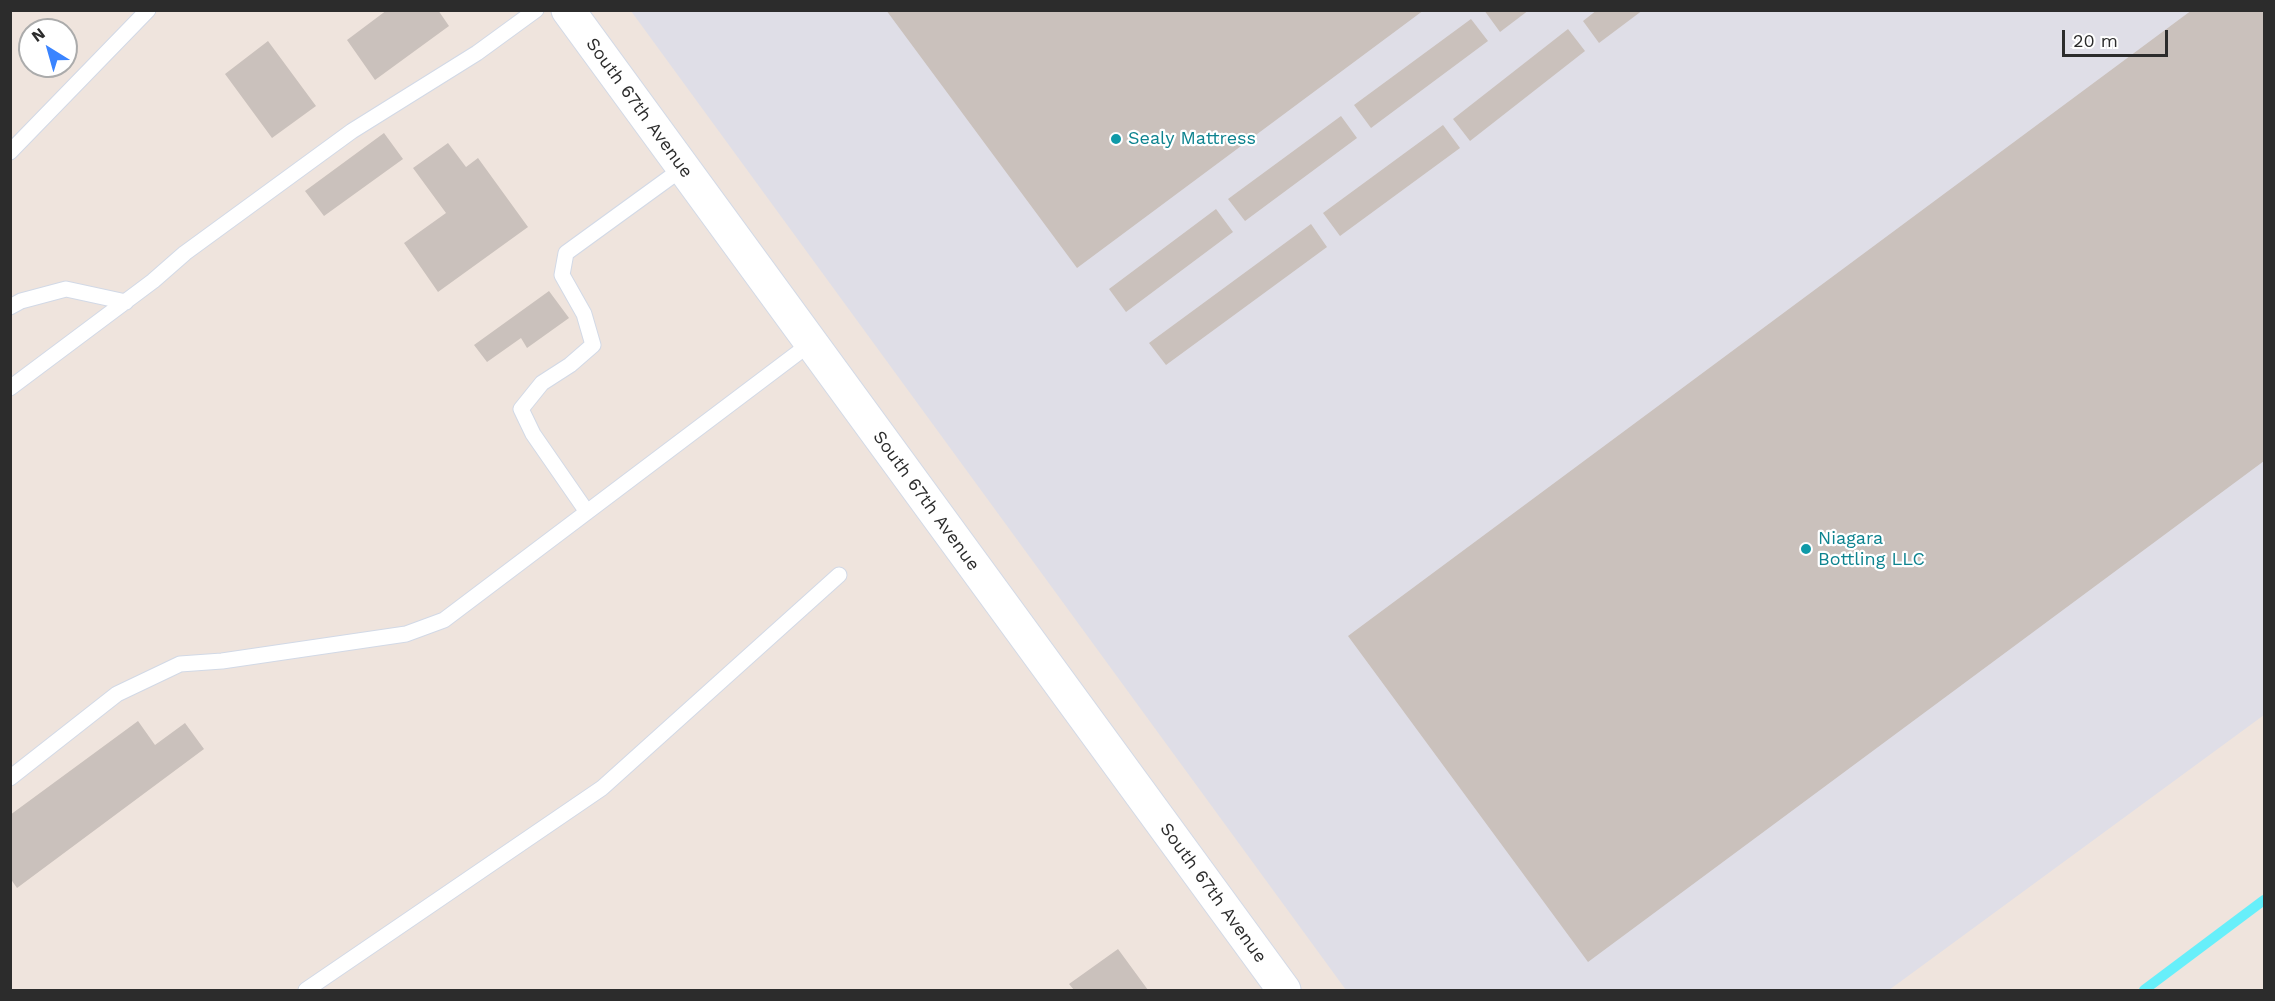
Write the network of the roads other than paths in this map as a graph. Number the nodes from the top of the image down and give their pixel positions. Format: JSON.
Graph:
{"nodes":[{"id":1,"x":148,"y":10,"type":"edge"},
{"id":2,"x":536,"y":10,"type":"edge"},
{"id":3,"x":568,"y":10,"type":"edge"},
{"id":4,"x":10,"y":152,"type":"edge"},
{"id":5,"x":683,"y":168,"type":"junction"},
{"id":6,"x":126,"y":302,"type":"junction"},
{"id":7,"x":10,"y":307,"type":"edge"},
{"id":8,"x":811,"y":344,"type":"junction"},
{"id":9,"x":10,"y":388,"type":"edge"},
{"id":10,"x":586,"y":512,"type":"junction"},
{"id":11,"x":839,"y":575,"type":"dead end"},
{"id":12,"x":10,"y":778,"type":"edge"},
{"id":13,"x":306,"y":990,"type":"edge"},
{"id":14,"x":1284,"y":990,"type":"edge"}],
"edges":[{"from":1,"to":4,"type":"lane"},
{"from":2,"to":6,"type":"lane"},
{"from":3,"to":5,"type":"main road","name":"South 67th Avenue"},
{"from":5,"to":8,"type":"main road","name":"South 67th Avenue"},
{"from":5,"to":10,"type":"lane"},
{"from":6,"to":7,"type":"lane"},
{"from":6,"to":9,"type":"lane"},
{"from":8,"to":10,"type":"lane"},
{"from":8,"to":14,"type":"main road","name":"South 67th Avenue"},
{"from":10,"to":12,"type":"lane"},
{"from":11,"to":13,"type":"lane"}]}
